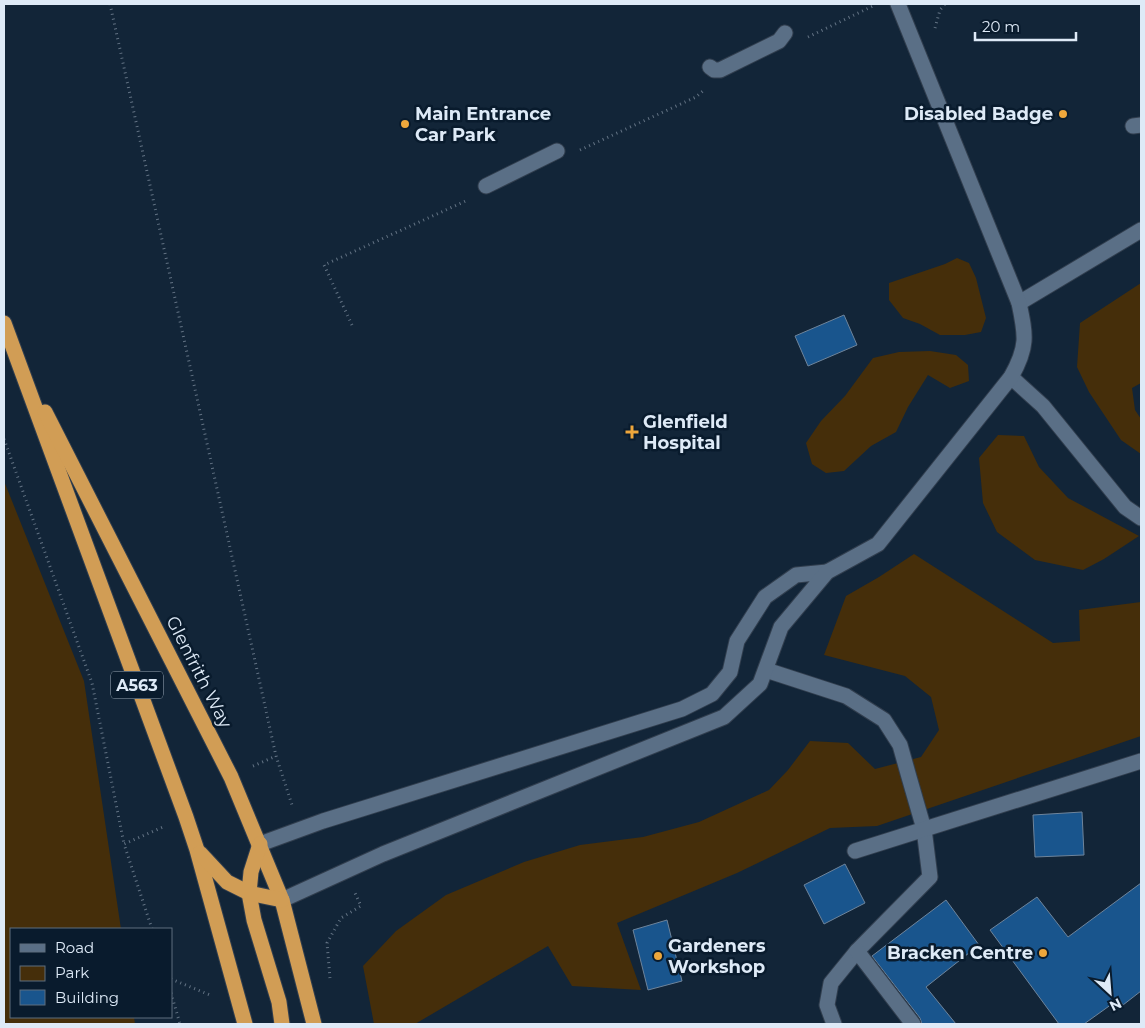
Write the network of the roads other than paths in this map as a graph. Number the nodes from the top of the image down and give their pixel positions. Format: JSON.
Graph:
{"nodes":[{"id":1,"x":898,"y":4,"type":"edge"},
{"id":2,"x":785,"y":33,"type":"dead end"},
{"id":3,"x":710,"y":67,"type":"dead end"},
{"id":4,"x":557,"y":152,"type":"dead end"},
{"id":5,"x":486,"y":186,"type":"dead end"},
{"id":6,"x":1141,"y":230,"type":"edge"},
{"id":7,"x":1019,"y":303,"type":"junction"},
{"id":8,"x":4,"y":323,"type":"edge"},
{"id":9,"x":14,"y":350,"type":"junction"},
{"id":10,"x":1011,"y":377,"type":"junction"},
{"id":11,"x":1141,"y":518,"type":"edge"},
{"id":12,"x":827,"y":572,"type":"junction"},
{"id":13,"x":766,"y":670,"type":"junction"},
{"id":14,"x":1141,"y":761,"type":"edge"},
{"id":15,"x":924,"y":829,"type":"junction"},
{"id":16,"x":260,"y":844,"type":"junction"},
{"id":17,"x":197,"y":850,"type":"junction"},
{"id":18,"x":855,"y":850,"type":"dead end"},
{"id":19,"x":249,"y":893,"type":"junction"},
{"id":20,"x":282,"y":900,"type":"junction"},
{"id":21,"x":857,"y":951,"type":"junction"},
{"id":22,"x":245,"y":1024,"type":"edge"},
{"id":23,"x":282,"y":1024,"type":"edge"},
{"id":24,"x":314,"y":1024,"type":"edge"},
{"id":25,"x":834,"y":1024,"type":"edge"},
{"id":26,"x":914,"y":1024,"type":"edge"}],
"edges":[{"from":1,"to":7,"type":"street"},
{"from":2,"to":3,"type":"street"},
{"from":4,"to":5,"type":"street"},
{"from":6,"to":7,"type":"street"},
{"from":7,"to":10,"type":"street"},
{"from":8,"to":9,"type":"highway","name":"Glenfrith Way","number":"A563"},
{"from":9,"to":16,"type":"highway","name":"Glenfrith Way","number":"A563"},
{"from":9,"to":17,"type":"highway","name":"Glenfrith Way","number":"A563"},
{"from":10,"to":11,"type":"street"},
{"from":10,"to":12,"type":"street"},
{"from":12,"to":13,"type":"street"},
{"from":12,"to":16,"type":"street"},
{"from":13,"to":15,"type":"street"},
{"from":13,"to":20,"type":"street"},
{"from":14,"to":15,"type":"street"},
{"from":15,"to":18,"type":"street"},
{"from":15,"to":21,"type":"street"},
{"from":16,"to":19,"type":"highway"},
{"from":16,"to":20,"type":"highway","name":"Glenfrith Way","number":"A563"},
{"from":17,"to":19,"type":"highway","number":"A563"},
{"from":17,"to":22,"type":"highway","name":"Glenfrith Way","number":"A563"},
{"from":19,"to":20,"type":"highway","number":"A563"},
{"from":19,"to":23,"type":"highway"},
{"from":20,"to":24,"type":"highway","name":"Glenfrith Way","number":"A563"},
{"from":21,"to":25,"type":"street"},
{"from":21,"to":26,"type":"street"}]}
